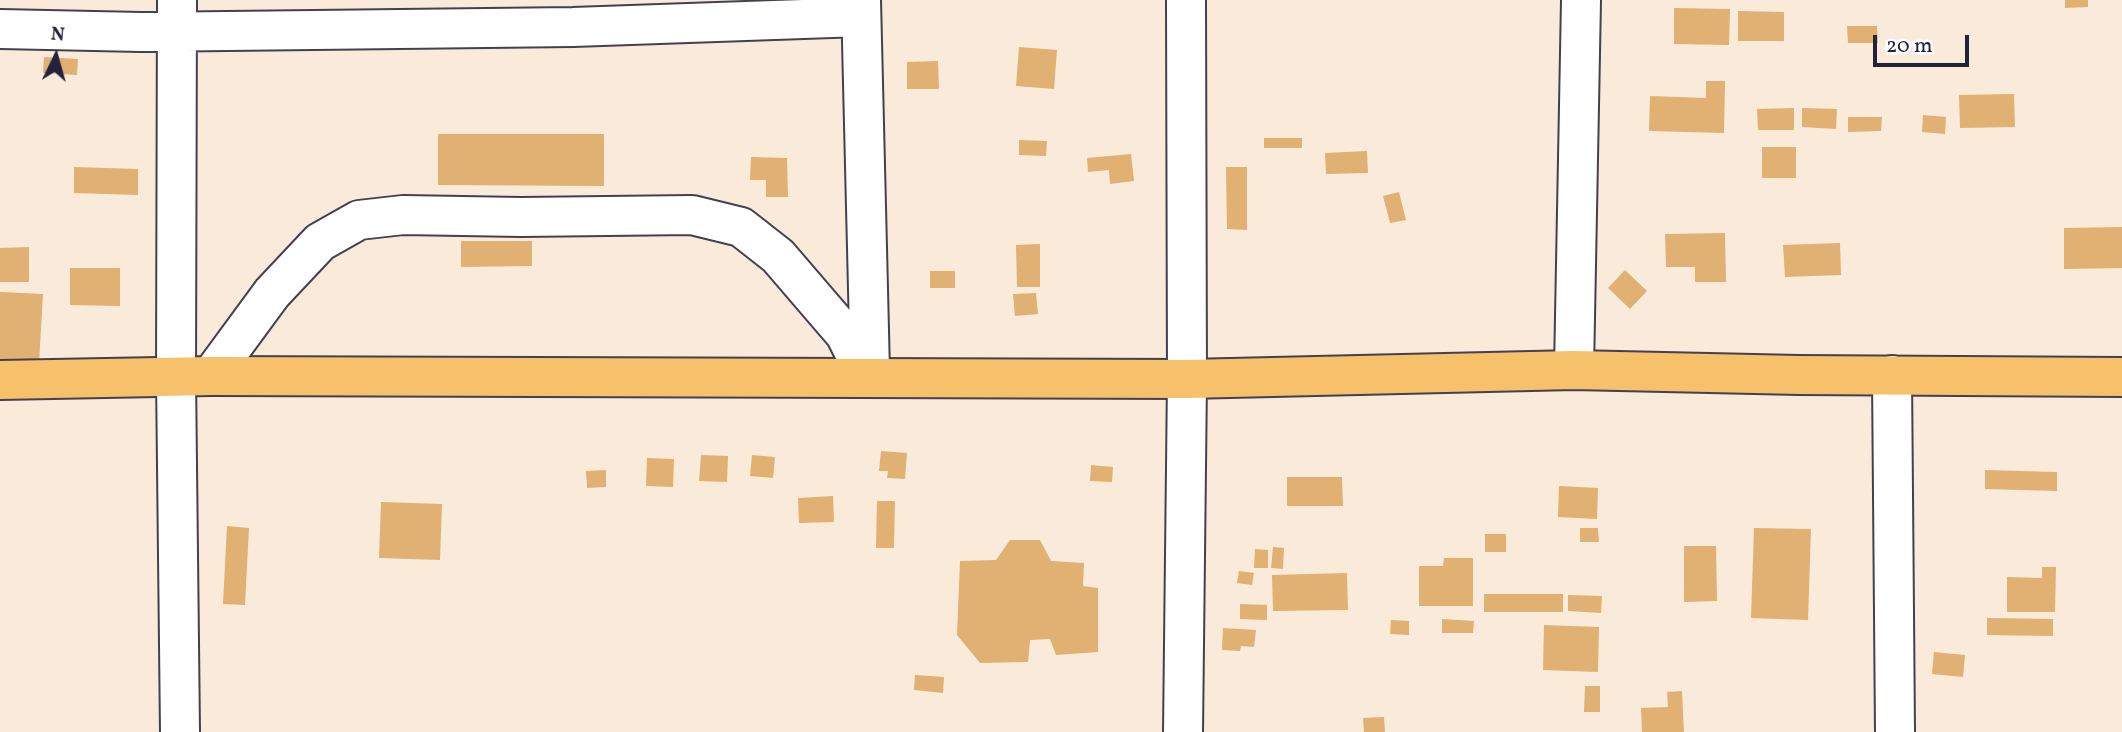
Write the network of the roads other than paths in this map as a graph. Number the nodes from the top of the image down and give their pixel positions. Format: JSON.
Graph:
{"nodes":[{"id":1,"x":1186,"y":0,"type":"edge"},
{"id":2,"x":1581,"y":0,"type":"edge"},
{"id":3,"x":861,"y":9,"type":"edge"},
{"id":4,"x":177,"y":16,"type":"edge"},
{"id":5,"x":0,"y":29,"type":"edge"},
{"id":6,"x":1574,"y":370,"type":"junction"},
{"id":7,"x":1892,"y":375,"type":"junction"},
{"id":8,"x":194,"y":376,"type":"junction"},
{"id":9,"x":2122,"y":377,"type":"edge"},
{"id":10,"x":869,"y":378,"type":"junction"},
{"id":11,"x":1187,"y":379,"type":"junction"},
{"id":12,"x":0,"y":380,"type":"edge"},
{"id":13,"x":180,"y":732,"type":"edge"},
{"id":14,"x":1183,"y":732,"type":"edge"},
{"id":15,"x":1895,"y":732,"type":"edge"}],
"edges":[{"from":1,"to":11,"type":"street"},
{"from":2,"to":6,"type":"street"},
{"from":3,"to":4,"type":"street"},
{"from":3,"to":10,"type":"street"},
{"from":4,"to":5,"type":"street"},
{"from":4,"to":8,"type":"street"},
{"from":6,"to":7,"type":"highway"},
{"from":6,"to":11,"type":"highway"},
{"from":7,"to":9,"type":"highway"},
{"from":7,"to":15,"type":"street"},
{"from":8,"to":10,"type":"highway"},
{"from":8,"to":10,"type":"street"},
{"from":8,"to":12,"type":"highway"},
{"from":8,"to":13,"type":"street"},
{"from":10,"to":11,"type":"highway"},
{"from":11,"to":14,"type":"street"}]}
